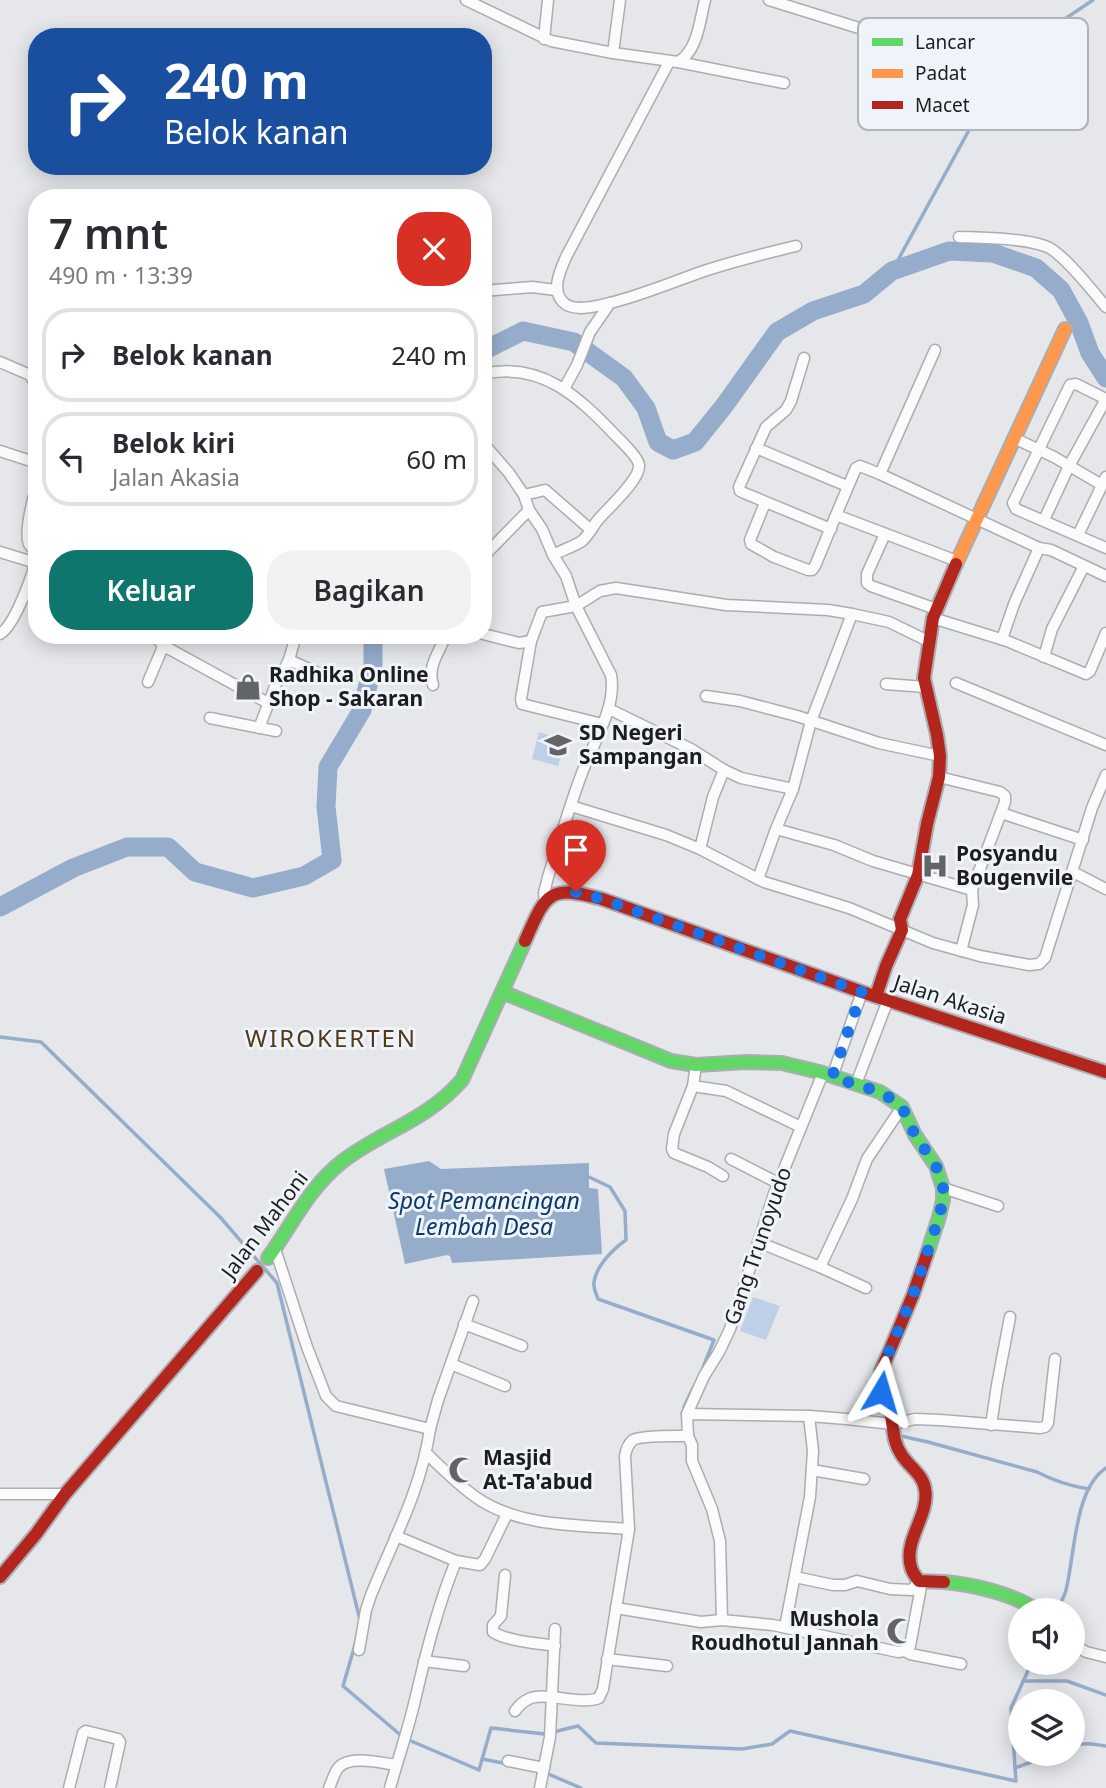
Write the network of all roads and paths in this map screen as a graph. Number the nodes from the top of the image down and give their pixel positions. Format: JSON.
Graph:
{"nodes":[{"id":1,"x":466,"y":0,"type":"edge"},
{"id":2,"x":548,"y":0,"type":"edge"},
{"id":3,"x":620,"y":0,"type":"edge"},
{"id":4,"x":705,"y":0,"type":"edge"},
{"id":5,"x":769,"y":0,"type":"edge"},
{"id":6,"x":858,"y":28,"type":"edge"},
{"id":7,"x":544,"y":39,"type":"junction"},
{"id":8,"x":613,"y":53,"type":"junction"},
{"id":9,"x":674,"y":62,"type":"junction"},
{"id":10,"x":784,"y":83,"type":"dead end"},
{"id":11,"x":959,"y":237,"type":"dead end"},
{"id":12,"x":796,"y":246,"type":"dead end"},
{"id":13,"x":492,"y":290,"type":"edge"},
{"id":14,"x":556,"y":290,"type":"junction"},
{"id":15,"x":610,"y":303,"type":"junction"},
{"id":16,"x":1106,"y":307,"type":"edge"},
{"id":17,"x":1065,"y":329,"type":"dead end"},
{"id":18,"x":935,"y":350,"type":"dead end"},
{"id":19,"x":804,"y":358,"type":"dead end"},
{"id":20,"x":0,"y":362,"type":"edge"},
{"id":21,"x":492,"y":373,"type":"edge"},
{"id":22,"x":28,"y":374,"type":"edge"},
{"id":23,"x":564,"y":388,"type":"junction"},
{"id":24,"x":1106,"y":399,"type":"edge"},
{"id":25,"x":1014,"y":439,"type":"junction"},
{"id":26,"x":756,"y":448,"type":"junction"},
{"id":27,"x":1038,"y":449,"type":"junction"},
{"id":28,"x":0,"y":451,"type":"edge"},
{"id":29,"x":492,"y":453,"type":"edge"},
{"id":30,"x":28,"y":460,"type":"edge"},
{"id":31,"x":1069,"y":466,"type":"junction"},
{"id":32,"x":880,"y":474,"type":"junction"},
{"id":33,"x":1104,"y":481,"type":"edge"},
{"id":34,"x":847,"y":486,"type":"junction"},
{"id":35,"x":524,"y":495,"type":"junction"},
{"id":36,"x":765,"y":502,"type":"junction"},
{"id":37,"x":529,"y":510,"type":"junction"},
{"id":38,"x":836,"y":515,"type":"junction"},
{"id":39,"x":976,"y":518,"type":"junction"},
{"id":40,"x":1044,"y":520,"type":"junction"},
{"id":41,"x":831,"y":529,"type":"junction"},
{"id":42,"x":591,"y":530,"type":"junction"},
{"id":43,"x":885,"y":534,"type":"junction"},
{"id":44,"x":1078,"y":535,"type":"junction"},
{"id":45,"x":492,"y":548,"type":"edge"},
{"id":46,"x":1039,"y":548,"type":"junction"},
{"id":47,"x":1106,"y":548,"type":"edge"},
{"id":48,"x":0,"y":552,"type":"edge"},
{"id":49,"x":553,"y":555,"type":"junction"},
{"id":50,"x":28,"y":561,"type":"edge"},
{"id":51,"x":957,"y":561,"type":"junction"},
{"id":52,"x":1084,"y":566,"type":"junction"},
{"id":53,"x":1106,"y":576,"type":"edge"},
{"id":54,"x":28,"y":595,"type":"edge"},
{"id":55,"x":576,"y":606,"type":"junction"},
{"id":56,"x":852,"y":614,"type":"junction"},
{"id":57,"x":935,"y":614,"type":"junction"},
{"id":58,"x":1106,"y":633,"type":"edge"},
{"id":59,"x":0,"y":634,"type":"edge"},
{"id":60,"x":492,"y":636,"type":"edge"},
{"id":61,"x":1002,"y":639,"type":"junction"},
{"id":62,"x":531,"y":641,"type":"junction"},
{"id":63,"x":930,"y":642,"type":"junction"},
{"id":64,"x":293,"y":644,"type":"edge"},
{"id":65,"x":442,"y":644,"type":"edge"},
{"id":66,"x":163,"y":646,"type":"joint"},
{"id":67,"x":1044,"y":657,"type":"junction"},
{"id":68,"x":289,"y":660,"type":"junction"},
{"id":69,"x":330,"y":676,"type":"dead end"},
{"id":70,"x":148,"y":682,"type":"dead end"},
{"id":71,"x":886,"y":684,"type":"dead end"},
{"id":72,"x":956,"y":684,"type":"dead end"},
{"id":73,"x":433,"y":685,"type":"dead end"},
{"id":74,"x":925,"y":687,"type":"junction"},
{"id":75,"x":706,"y":696,"type":"dead end"},
{"id":76,"x":268,"y":703,"type":"junction"},
{"id":77,"x":608,"y":709,"type":"junction"},
{"id":78,"x":210,"y":718,"type":"dead end"},
{"id":79,"x":811,"y":721,"type":"junction"},
{"id":80,"x":602,"y":724,"type":"junction"},
{"id":81,"x":259,"y":728,"type":"junction"},
{"id":82,"x":275,"y":732,"type":"dead end"},
{"id":83,"x":1106,"y":746,"type":"edge"},
{"id":84,"x":940,"y":756,"type":"junction"},
{"id":85,"x":724,"y":770,"type":"junction"},
{"id":86,"x":1106,"y":775,"type":"edge"},
{"id":87,"x":939,"y":777,"type":"junction"},
{"id":88,"x":793,"y":789,"type":"junction"},
{"id":89,"x":571,"y":806,"type":"junction"},
{"id":90,"x":1001,"y":813,"type":"junction"},
{"id":91,"x":776,"y":829,"type":"junction"},
{"id":92,"x":1083,"y":839,"type":"junction"},
{"id":93,"x":700,"y":849,"type":"junction"},
{"id":94,"x":1073,"y":872,"type":"junction"},
{"id":95,"x":918,"y":875,"type":"junction"},
{"id":96,"x":758,"y":879,"type":"junction"},
{"id":97,"x":1106,"y":889,"type":"edge"},
{"id":98,"x":972,"y":890,"type":"junction"},
{"id":99,"x":545,"y":901,"type":"junction"},
{"id":100,"x":902,"y":930,"type":"junction"},
{"id":101,"x":961,"y":951,"type":"junction"},
{"id":102,"x":502,"y":992,"type":"junction"},
{"id":103,"x":862,"y":992,"type":"junction"},
{"id":104,"x":882,"y":998,"type":"junction"},
{"id":105,"x":696,"y":1065,"type":"junction"},
{"id":106,"x":1106,"y":1072,"type":"edge"},
{"id":107,"x":827,"y":1075,"type":"junction"},
{"id":108,"x":856,"y":1084,"type":"junction"},
{"id":109,"x":692,"y":1086,"type":"junction"},
{"id":110,"x":902,"y":1107,"type":"junction"},
{"id":111,"x":802,"y":1127,"type":"junction"},
{"id":112,"x":731,"y":1159,"type":"dead end"},
{"id":113,"x":723,"y":1176,"type":"dead end"},
{"id":114,"x":778,"y":1183,"type":"junction"},
{"id":115,"x":943,"y":1188,"type":"junction"},
{"id":116,"x":998,"y":1206,"type":"dead end"},
{"id":117,"x":758,"y":1242,"type":"junction"},
{"id":118,"x":272,"y":1253,"type":"junction"},
{"id":119,"x":820,"y":1267,"type":"junction"},
{"id":120,"x":257,"y":1271,"type":"joint"},
{"id":121,"x":866,"y":1289,"type":"dead end"},
{"id":122,"x":473,"y":1301,"type":"dead end"},
{"id":123,"x":1010,"y":1317,"type":"dead end"},
{"id":124,"x":464,"y":1324,"type":"junction"},
{"id":125,"x":522,"y":1346,"type":"dead end"},
{"id":126,"x":1055,"y":1359,"type":"dead end"},
{"id":127,"x":451,"y":1364,"type":"junction"},
{"id":128,"x":505,"y":1385,"type":"dead end"},
{"id":129,"x":687,"y":1415,"type":"junction"},
{"id":130,"x":809,"y":1416,"type":"junction"},
{"id":131,"x":892,"y":1424,"type":"junction"},
{"id":132,"x":991,"y":1425,"type":"junction"},
{"id":133,"x":430,"y":1429,"type":"junction"},
{"id":134,"x":688,"y":1436,"type":"junction"},
{"id":135,"x":426,"y":1453,"type":"junction"},
{"id":136,"x":812,"y":1470,"type":"junction"},
{"id":137,"x":864,"y":1479,"type":"dead end"},
{"id":138,"x":0,"y":1494,"type":"edge"},
{"id":139,"x":65,"y":1494,"type":"junction"},
{"id":140,"x":507,"y":1514,"type":"junction"},
{"id":141,"x":629,"y":1529,"type":"junction"},
{"id":142,"x":396,"y":1536,"type":"junction"},
{"id":143,"x":456,"y":1561,"type":"junction"},
{"id":144,"x":505,"y":1575,"type":"dead end"},
{"id":145,"x":0,"y":1577,"type":"edge"},
{"id":146,"x":795,"y":1577,"type":"junction"},
{"id":147,"x":921,"y":1581,"type":"junction"},
{"id":148,"x":1014,"y":1598,"type":"edge"},
{"id":149,"x":616,"y":1608,"type":"junction"},
{"id":150,"x":722,"y":1620,"type":"junction"},
{"id":151,"x":786,"y":1628,"type":"junction"},
{"id":152,"x":555,"y":1629,"type":"dead end"},
{"id":153,"x":555,"y":1646,"type":"junction"},
{"id":154,"x":359,"y":1650,"type":"dead end"},
{"id":155,"x":905,"y":1651,"type":"junction"},
{"id":156,"x":1085,"y":1651,"type":"edge"},
{"id":157,"x":1106,"y":1657,"type":"edge"},
{"id":158,"x":607,"y":1659,"type":"junction"},
{"id":159,"x":424,"y":1661,"type":"junction"},
{"id":160,"x":961,"y":1664,"type":"dead end"},
{"id":161,"x":667,"y":1666,"type":"dead end"},
{"id":162,"x":464,"y":1667,"type":"dead end"},
{"id":163,"x":553,"y":1698,"type":"junction"},
{"id":164,"x":515,"y":1711,"type":"dead end"},
{"id":165,"x":508,"y":1760,"type":"dead end"},
{"id":166,"x":396,"y":1765,"type":"junction"},
{"id":167,"x":542,"y":1777,"type":"edge"},
{"id":168,"x":69,"y":1788,"type":"edge"},
{"id":169,"x":110,"y":1788,"type":"edge"},
{"id":170,"x":329,"y":1788,"type":"edge"},
{"id":171,"x":390,"y":1788,"type":"edge"}],
"edges":[{"from":1,"to":7,"type":"street"},
{"from":2,"to":7,"type":"street"},
{"from":3,"to":8,"type":"street"},
{"from":4,"to":9,"type":"street"},
{"from":5,"to":6,"type":"street"},
{"from":7,"to":8,"type":"street"},
{"from":8,"to":9,"type":"street"},
{"from":9,"to":10,"type":"street"},
{"from":9,"to":14,"type":"street"},
{"from":11,"to":16,"type":"street"},
{"from":12,"to":15,"type":"street"},
{"from":13,"to":14,"type":"street"},
{"from":14,"to":15,"type":"street"},
{"from":15,"to":23,"type":"street"},
{"from":17,"to":25,"type":"street"},
{"from":18,"to":32,"type":"street"},
{"from":19,"to":26,"type":"street"},
{"from":20,"to":22,"type":"street"},
{"from":21,"to":23,"type":"street"},
{"from":23,"to":42,"type":"street"},
{"from":24,"to":27,"type":"street"},
{"from":24,"to":31,"type":"street"},
{"from":25,"to":27,"type":"street"},
{"from":25,"to":39,"type":"street"},
{"from":26,"to":34,"type":"street"},
{"from":26,"to":36,"type":"street"},
{"from":27,"to":31,"type":"street"},
{"from":27,"to":40,"type":"street"},
{"from":28,"to":30,"type":"street"},
{"from":29,"to":35,"type":"street"},
{"from":31,"to":33,"type":"street"},
{"from":31,"to":40,"type":"street"},
{"from":32,"to":34,"type":"street"},
{"from":32,"to":39,"type":"street"},
{"from":33,"to":44,"type":"street"},
{"from":34,"to":38,"type":"street"},
{"from":35,"to":37,"type":"street"},
{"from":35,"to":42,"type":"street"},
{"from":36,"to":41,"type":"street"},
{"from":36,"to":41,"type":"street"},
{"from":37,"to":45,"type":"street"},
{"from":37,"to":49,"type":"street"},
{"from":38,"to":41,"type":"street"},
{"from":38,"to":43,"type":"street"},
{"from":39,"to":46,"type":"street"},
{"from":39,"to":51,"type":"street"},
{"from":40,"to":44,"type":"street"},
{"from":42,"to":49,"type":"street"},
{"from":43,"to":51,"type":"street"},
{"from":43,"to":57,"type":"street"},
{"from":44,"to":47,"type":"street"},
{"from":46,"to":52,"type":"street"},
{"from":46,"to":61,"type":"street"},
{"from":48,"to":50,"type":"street"},
{"from":49,"to":55,"type":"street"},
{"from":51,"to":57,"type":"street"},
{"from":52,"to":53,"type":"street"},
{"from":52,"to":67,"type":"street"},
{"from":54,"to":59,"type":"street"},
{"from":55,"to":56,"type":"street"},
{"from":55,"to":62,"type":"street"},
{"from":55,"to":77,"type":"street"},
{"from":56,"to":63,"type":"street"},
{"from":56,"to":79,"type":"street"},
{"from":57,"to":61,"type":"street"},
{"from":57,"to":63,"type":"street"},
{"from":58,"to":67,"type":"street"},
{"from":60,"to":62,"type":"street"},
{"from":61,"to":67,"type":"street"},
{"from":62,"to":80,"type":"street"},
{"from":63,"to":74,"type":"street"},
{"from":64,"to":68,"type":"street"},
{"from":65,"to":73,"type":"street"},
{"from":66,"to":70,"type":"street"},
{"from":66,"to":76,"type":"street"},
{"from":68,"to":69,"type":"street"},
{"from":68,"to":76,"type":"street"},
{"from":71,"to":74,"type":"street"},
{"from":72,"to":83,"type":"street"},
{"from":74,"to":84,"type":"street"},
{"from":75,"to":79,"type":"street"},
{"from":76,"to":81,"type":"street"},
{"from":77,"to":80,"type":"street"},
{"from":77,"to":85,"type":"street"},
{"from":78,"to":81,"type":"street"},
{"from":79,"to":84,"type":"street"},
{"from":79,"to":88,"type":"street"},
{"from":80,"to":89,"type":"street"},
{"from":81,"to":82,"type":"street"},
{"from":84,"to":87,"type":"street"},
{"from":85,"to":88,"type":"street"},
{"from":85,"to":93,"type":"street"},
{"from":86,"to":92,"type":"street"},
{"from":87,"to":90,"type":"street"},
{"from":87,"to":95,"type":"street"},
{"from":88,"to":91,"type":"street"},
{"from":89,"to":93,"type":"street"},
{"from":89,"to":99,"type":"street"},
{"from":90,"to":92,"type":"street"},
{"from":90,"to":98,"type":"street"},
{"from":91,"to":95,"type":"street"},
{"from":91,"to":96,"type":"street"},
{"from":92,"to":94,"type":"street"},
{"from":93,"to":96,"type":"street"},
{"from":94,"to":97,"type":"street"},
{"from":94,"to":101,"type":"street"},
{"from":95,"to":98,"type":"street"},
{"from":95,"to":100,"type":"street"},
{"from":96,"to":100,"type":"street"},
{"from":98,"to":101,"type":"street"},
{"from":99,"to":102,"type":"street","name":"Jalan Mahoni"},
{"from":99,"to":103,"type":"street","name":"Jalan Akasia"},
{"from":100,"to":101,"type":"street"},
{"from":100,"to":104,"type":"street"},
{"from":102,"to":105,"type":"street"},
{"from":102,"to":118,"type":"street","name":"Jalan Mahoni"},
{"from":103,"to":104,"type":"street","name":"Jalan Akasia"},
{"from":103,"to":107,"type":"street","name":"Gang Trunoyudo"},
{"from":104,"to":106,"type":"street","name":"Jalan Akasia"},
{"from":104,"to":108,"type":"street"},
{"from":105,"to":107,"type":"street"},
{"from":105,"to":109,"type":"street"},
{"from":107,"to":108,"type":"street"},
{"from":107,"to":111,"type":"street","name":"Gang Trunoyudo"},
{"from":108,"to":110,"type":"street"},
{"from":109,"to":111,"type":"street"},
{"from":109,"to":113,"type":"street"},
{"from":110,"to":115,"type":"street"},
{"from":110,"to":119,"type":"street"},
{"from":111,"to":114,"type":"street","name":"Gang Trunoyudo"},
{"from":112,"to":114,"type":"street"},
{"from":114,"to":117,"type":"street","name":"Gang Trunoyudo"},
{"from":115,"to":116,"type":"street"},
{"from":115,"to":131,"type":"street"},
{"from":117,"to":119,"type":"street"},
{"from":117,"to":129,"type":"street","name":"Gang Trunoyudo"},
{"from":118,"to":120,"type":"street","name":"Jalan Mahoni"},
{"from":118,"to":133,"type":"street"},
{"from":119,"to":121,"type":"street"},
{"from":120,"to":139,"type":"street","name":"Jalan Mahoni"},
{"from":122,"to":124,"type":"street"},
{"from":123,"to":132,"type":"street"},
{"from":124,"to":125,"type":"street"},
{"from":124,"to":127,"type":"street"},
{"from":126,"to":132,"type":"street"},
{"from":127,"to":128,"type":"street"},
{"from":127,"to":133,"type":"street"},
{"from":129,"to":130,"type":"street"},
{"from":129,"to":134,"type":"street"},
{"from":130,"to":131,"type":"street"},
{"from":130,"to":136,"type":"street"},
{"from":131,"to":132,"type":"street"},
{"from":131,"to":147,"type":"street"},
{"from":133,"to":135,"type":"street"},
{"from":134,"to":141,"type":"street"},
{"from":134,"to":150,"type":"street"},
{"from":135,"to":140,"type":"street"},
{"from":135,"to":142,"type":"street"},
{"from":136,"to":137,"type":"street"},
{"from":136,"to":146,"type":"street"},
{"from":138,"to":139,"type":"street"},
{"from":139,"to":145,"type":"street","name":"Jalan Mahoni"},
{"from":140,"to":141,"type":"street"},
{"from":140,"to":143,"type":"street"},
{"from":141,"to":149,"type":"street"},
{"from":142,"to":143,"type":"street"},
{"from":142,"to":154,"type":"street"},
{"from":143,"to":159,"type":"street"},
{"from":144,"to":153,"type":"street"},
{"from":146,"to":147,"type":"street"},
{"from":146,"to":151,"type":"street"},
{"from":147,"to":148,"type":"street"},
{"from":147,"to":155,"type":"street"},
{"from":149,"to":150,"type":"street"},
{"from":149,"to":158,"type":"street"},
{"from":150,"to":151,"type":"street"},
{"from":151,"to":155,"type":"street"},
{"from":152,"to":153,"type":"street"},
{"from":153,"to":163,"type":"street"},
{"from":155,"to":160,"type":"street"},
{"from":156,"to":157,"type":"street"},
{"from":158,"to":161,"type":"street"},
{"from":158,"to":163,"type":"street"},
{"from":159,"to":162,"type":"street"},
{"from":159,"to":166,"type":"street"},
{"from":163,"to":164,"type":"street"},
{"from":163,"to":167,"type":"street"},
{"from":165,"to":167,"type":"street"},
{"from":166,"to":170,"type":"street"},
{"from":166,"to":171,"type":"street"},
{"from":168,"to":169,"type":"street"}]}
